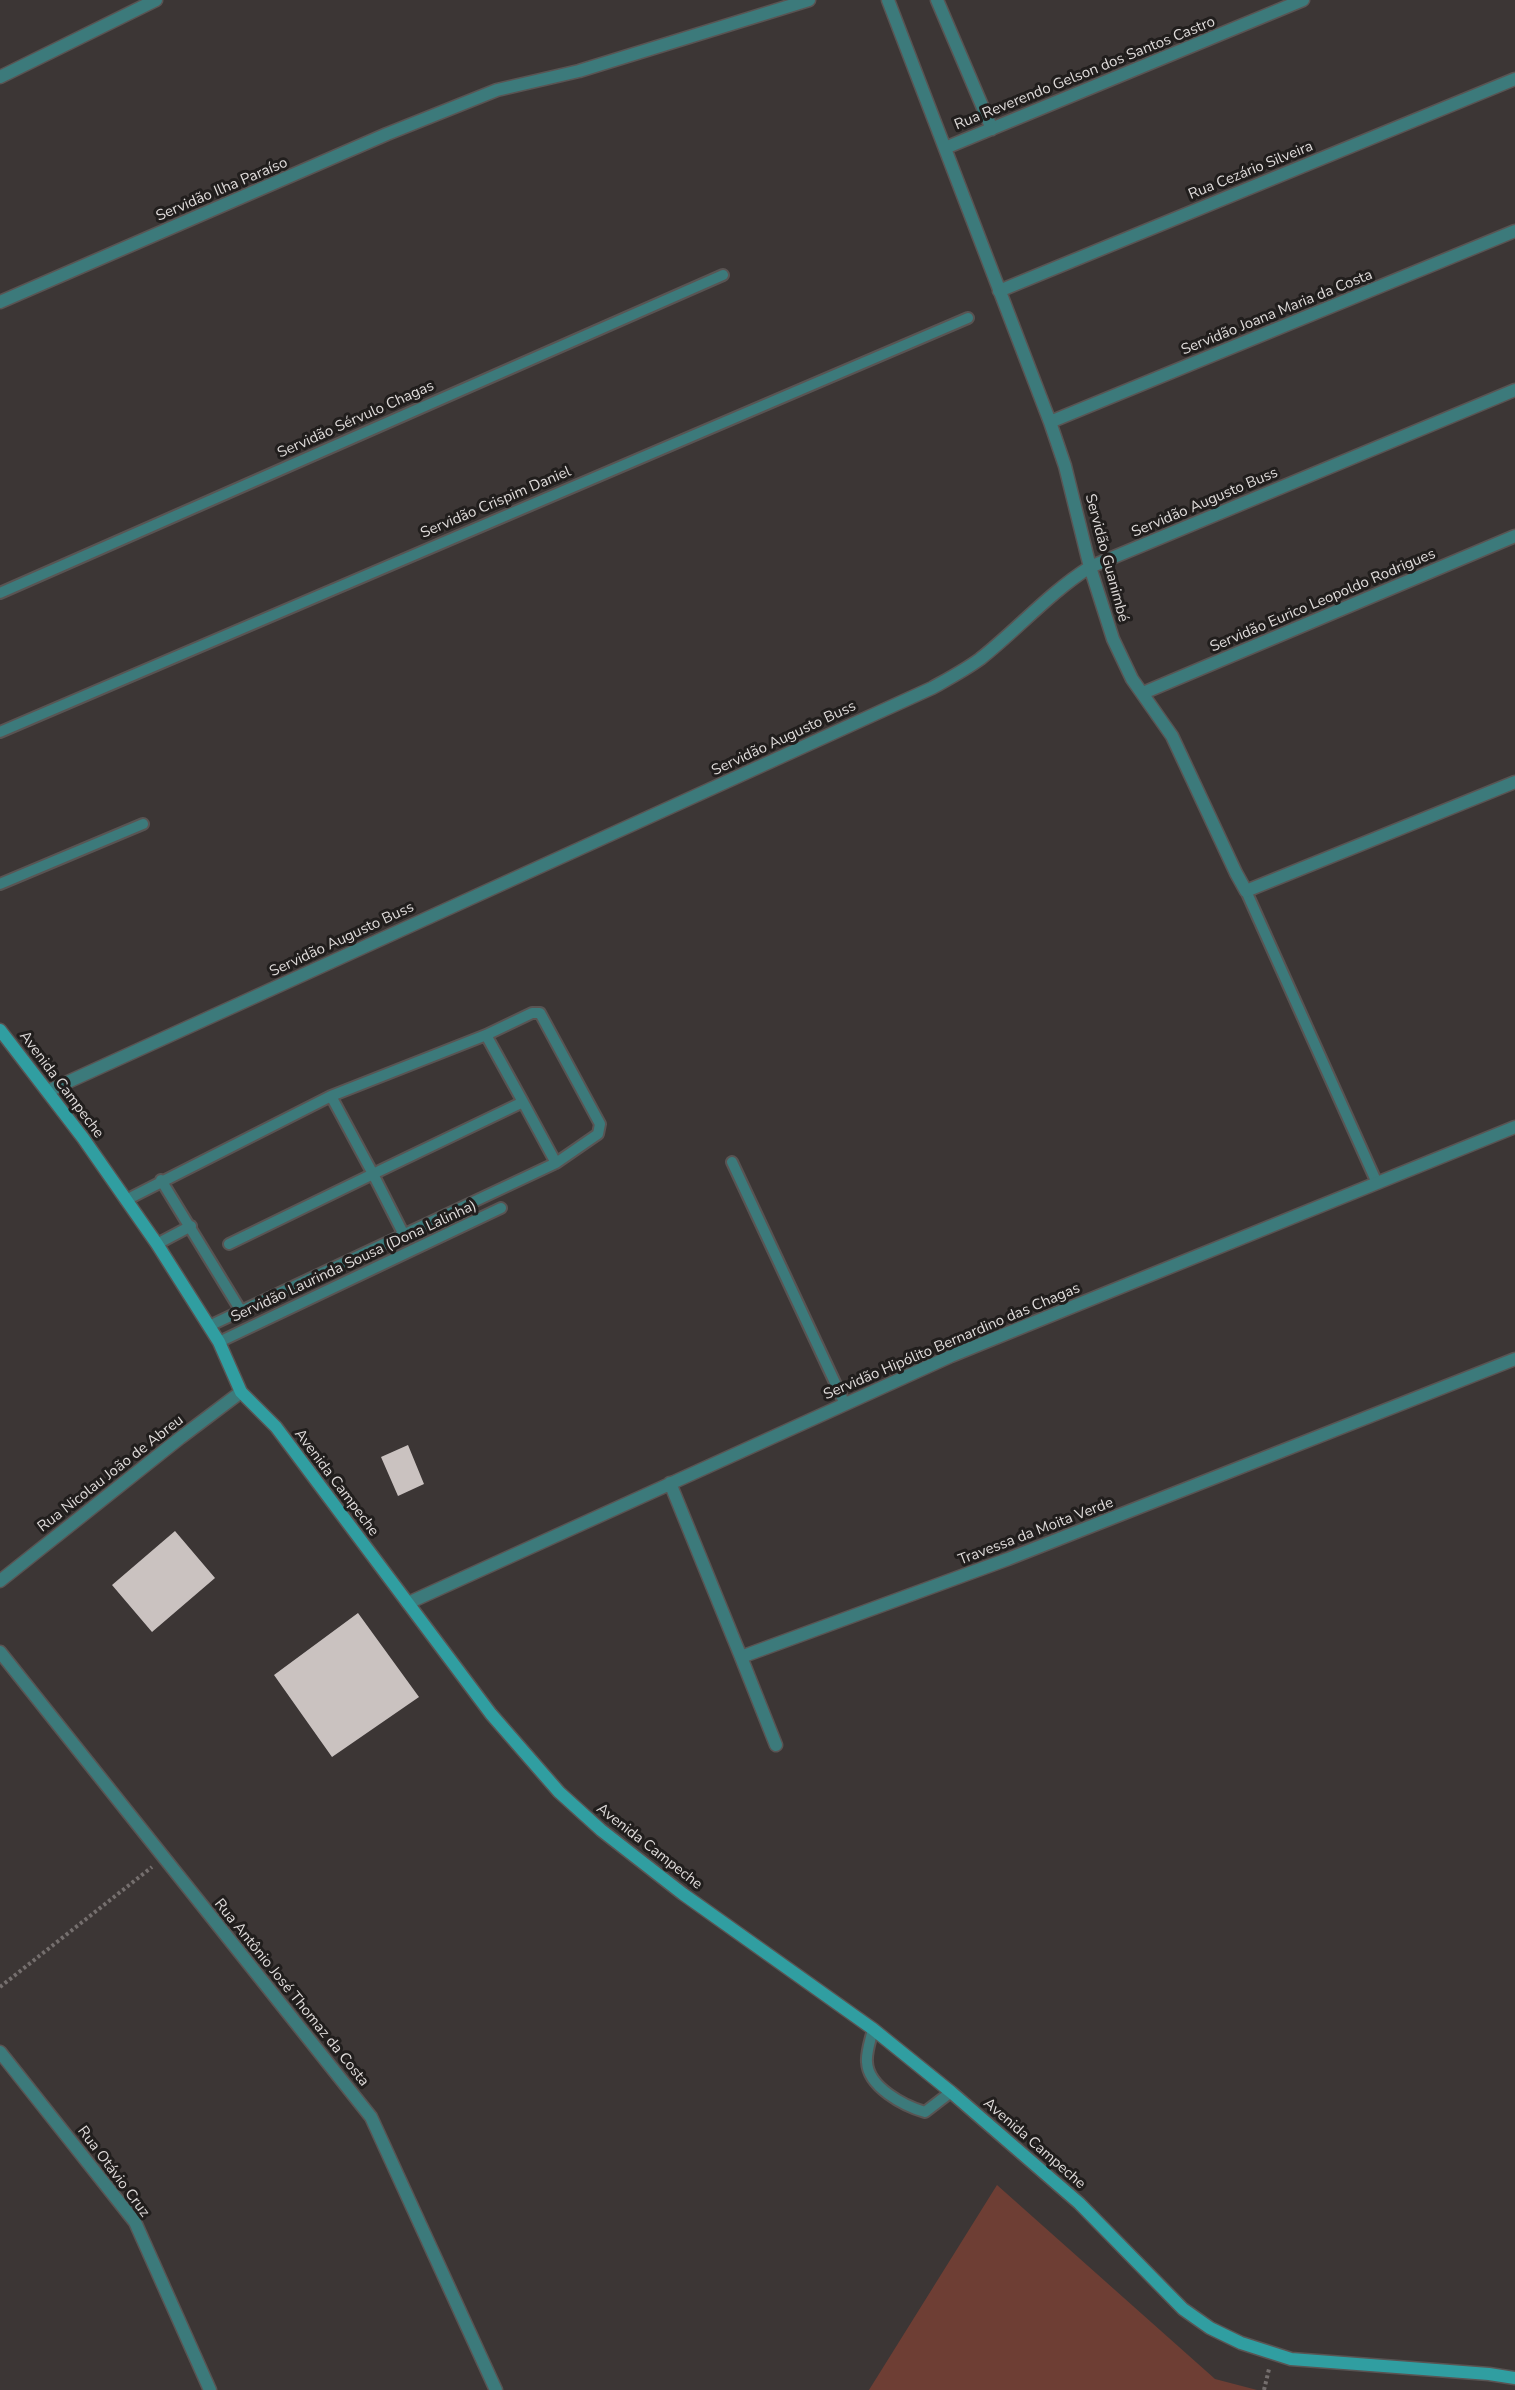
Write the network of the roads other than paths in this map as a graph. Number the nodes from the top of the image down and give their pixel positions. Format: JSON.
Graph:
{"nodes":[{"id":1,"x":156,"y":0,"type":"edge"},
{"id":2,"x":809,"y":0,"type":"edge"},
{"id":3,"x":888,"y":0,"type":"edge"},
{"id":4,"x":937,"y":0,"type":"edge"},
{"id":5,"x":1303,"y":0,"type":"edge"},
{"id":6,"x":0,"y":77,"type":"edge"},
{"id":7,"x":1515,"y":79,"type":"edge"},
{"id":8,"x":992,"y":129,"type":"junction"},
{"id":9,"x":945,"y":148,"type":"junction"},
{"id":10,"x":1515,"y":231,"type":"edge"},
{"id":11,"x":723,"y":275,"type":"dead end"},
{"id":12,"x":999,"y":291,"type":"junction"},
{"id":13,"x":0,"y":302,"type":"edge"},
{"id":14,"x":969,"y":318,"type":"dead end"},
{"id":15,"x":1515,"y":390,"type":"edge"},
{"id":16,"x":1050,"y":422,"type":"junction"},
{"id":17,"x":1515,"y":536,"type":"edge"},
{"id":18,"x":1090,"y":567,"type":"junction"},
{"id":19,"x":0,"y":593,"type":"edge"},
{"id":20,"x":1143,"y":693,"type":"junction"},
{"id":21,"x":0,"y":732,"type":"edge"},
{"id":22,"x":1515,"y":782,"type":"edge"},
{"id":23,"x":143,"y":824,"type":"dead end"},
{"id":24,"x":0,"y":884,"type":"edge"},
{"id":25,"x":1246,"y":891,"type":"junction"},
{"id":26,"x":0,"y":1030,"type":"edge"},
{"id":27,"x":486,"y":1035,"type":"junction"},
{"id":28,"x":48,"y":1091,"type":"junction"},
{"id":29,"x":332,"y":1096,"type":"junction"},
{"id":30,"x":523,"y":1102,"type":"junction"},
{"id":31,"x":1515,"y":1127,"type":"edge"},
{"id":32,"x":732,"y":1162,"type":"dead end"},
{"id":33,"x":556,"y":1163,"type":"junction"},
{"id":34,"x":373,"y":1174,"type":"junction"},
{"id":35,"x":161,"y":1180,"type":"junction"},
{"id":36,"x":1377,"y":1183,"type":"junction"},
{"id":37,"x":126,"y":1200,"type":"junction"},
{"id":38,"x":501,"y":1208,"type":"dead end"},
{"id":39,"x":191,"y":1226,"type":"junction"},
{"id":40,"x":404,"y":1235,"type":"junction"},
{"id":41,"x":157,"y":1244,"type":"junction"},
{"id":42,"x":229,"y":1244,"type":"dead end"},
{"id":43,"x":241,"y":1311,"type":"junction"},
{"id":44,"x":209,"y":1326,"type":"junction"},
{"id":45,"x":219,"y":1342,"type":"junction"},
{"id":46,"x":1515,"y":1359,"type":"edge"},
{"id":47,"x":241,"y":1392,"type":"junction"},
{"id":48,"x":845,"y":1404,"type":"junction"},
{"id":49,"x":670,"y":1482,"type":"junction"},
{"id":50,"x":0,"y":1581,"type":"edge"},
{"id":51,"x":408,"y":1603,"type":"junction"},
{"id":52,"x":0,"y":1652,"type":"edge"},
{"id":53,"x":741,"y":1657,"type":"junction"},
{"id":54,"x":776,"y":1745,"type":"dead end"},
{"id":55,"x":873,"y":2029,"type":"junction"},
{"id":56,"x":0,"y":2052,"type":"edge"},
{"id":57,"x":951,"y":2092,"type":"junction"},
{"id":58,"x":1515,"y":2378,"type":"edge"},
{"id":59,"x":210,"y":2390,"type":"edge"},
{"id":60,"x":496,"y":2390,"type":"edge"}],
"edges":[{"from":1,"to":6,"type":"street"},
{"from":2,"to":13,"type":"street","name":"Servidão Ilha Paraíso"},
{"from":3,"to":9,"type":"street","name":"Servidão Guanimbé"},
{"from":4,"to":8,"type":"street"},
{"from":5,"to":8,"type":"street","name":"Rua Reverendo Gelson dos Santos Castro"},
{"from":7,"to":12,"type":"street","name":"Rua Cezário Silveira"},
{"from":8,"to":9,"type":"street","name":"Rua Reverendo Gelson dos Santos Castro"},
{"from":9,"to":12,"type":"street","name":"Servidão Guanimbé"},
{"from":10,"to":16,"type":"street","name":"Servidão Joana Maria da Costa"},
{"from":11,"to":19,"type":"lane","name":"Servidão Sérvulo Chagas"},
{"from":12,"to":16,"type":"street","name":"Servidão Guanimbé"},
{"from":14,"to":21,"type":"lane","name":"Servidão Crispim Daniel"},
{"from":15,"to":18,"type":"street","name":"Servidão Augusto Buss"},
{"from":16,"to":18,"type":"street","name":"Servidão Guanimbé"},
{"from":17,"to":20,"type":"street","name":"Servidão Eurico Leopoldo Rodrigues"},
{"from":18,"to":20,"type":"street","name":"Servidão Guanimbé"},
{"from":18,"to":28,"type":"street","name":"Servidão Augusto Buss"},
{"from":20,"to":25,"type":"street","name":"Servidão Guanimbé"},
{"from":22,"to":25,"type":"street"},
{"from":23,"to":24,"type":"lane"},
{"from":25,"to":36,"type":"lane"},
{"from":26,"to":28,"type":"main road","name":"Avenida Campeche"},
{"from":27,"to":29,"type":"lane"},
{"from":27,"to":30,"type":"lane"},
{"from":27,"to":33,"type":"lane"},
{"from":28,"to":37,"type":"main road","name":"Avenida Campeche"},
{"from":29,"to":34,"type":"lane"},
{"from":29,"to":35,"type":"lane"},
{"from":30,"to":33,"type":"lane"},
{"from":30,"to":34,"type":"lane"},
{"from":31,"to":36,"type":"street","name":"Servidão Hipólito Bernardino das Chagas"},
{"from":32,"to":48,"type":"lane"},
{"from":33,"to":40,"type":"lane"},
{"from":34,"to":40,"type":"lane"},
{"from":34,"to":42,"type":"lane"},
{"from":35,"to":37,"type":"lane"},
{"from":35,"to":39,"type":"lane"},
{"from":36,"to":48,"type":"street","name":"Servidão Hipólito Bernardino das Chagas"},
{"from":37,"to":41,"type":"main road","name":"Avenida Campeche"},
{"from":38,"to":45,"type":"lane","name":"Servidão Laurinda Sousa (Dona Lalinha)"},
{"from":39,"to":41,"type":"lane"},
{"from":39,"to":43,"type":"lane"},
{"from":40,"to":43,"type":"lane"},
{"from":41,"to":44,"type":"main road","name":"Avenida Campeche"},
{"from":43,"to":44,"type":"lane"},
{"from":44,"to":45,"type":"main road","name":"Avenida Campeche"},
{"from":45,"to":47,"type":"main road","name":"Avenida Campeche"},
{"from":46,"to":53,"type":"street","name":"Travessa da Moita Verde"},
{"from":47,"to":50,"type":"street","name":"Rua Nicolau João de Abreu"},
{"from":47,"to":51,"type":"main road","name":"Avenida Campeche"},
{"from":48,"to":49,"type":"street","name":"Servidão Hipólito Bernardino das Chagas"},
{"from":49,"to":51,"type":"street","name":"Servidão Hipólito Bernardino das Chagas"},
{"from":49,"to":53,"type":"street"},
{"from":51,"to":55,"type":"main road","name":"Avenida Campeche"},
{"from":52,"to":60,"type":"street","name":"Rua Antônio José Thomaz da Costa"},
{"from":53,"to":54,"type":"street"},
{"from":55,"to":57,"type":"main road","name":"Avenida Campeche"},
{"from":55,"to":57,"type":"lane"},
{"from":56,"to":59,"type":"street","name":"Rua Otávio Cruz"},
{"from":57,"to":58,"type":"main road","name":"Avenida Campeche"}]}
